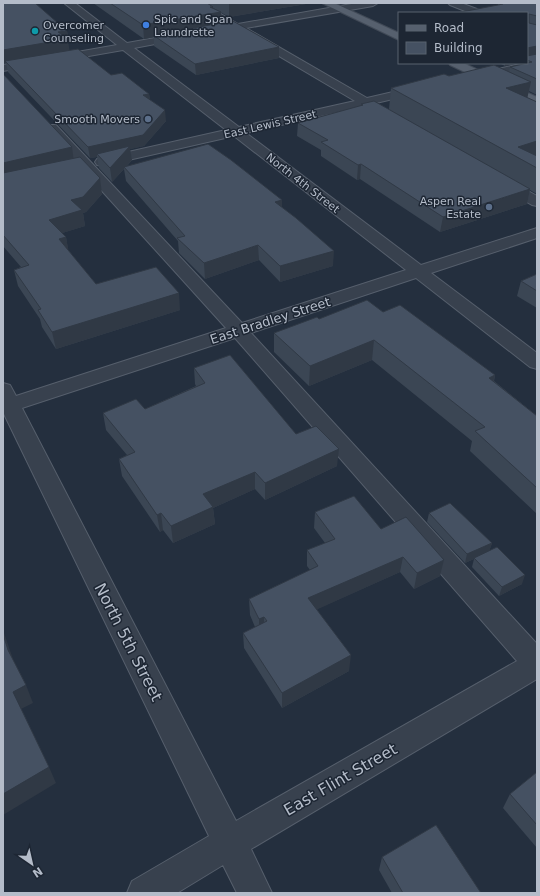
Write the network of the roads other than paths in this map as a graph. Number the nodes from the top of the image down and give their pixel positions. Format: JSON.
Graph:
{"nodes":[{"id":1,"x":69,"y":3,"type":"edge"},
{"id":2,"x":195,"y":3,"type":"edge"},
{"id":3,"x":327,"y":3,"type":"edge"},
{"id":4,"x":373,"y":3,"type":"edge"},
{"id":5,"x":453,"y":3,"type":"edge"},
{"id":6,"x":340,"y":9,"type":"junction"},
{"id":7,"x":476,"y":12,"type":"edge"},
{"id":8,"x":236,"y":27,"type":"junction"},
{"id":9,"x":221,"y":30,"type":"edge"},
{"id":10,"x":190,"y":35,"type":"edge"},
{"id":11,"x":398,"y":37,"type":"edge"},
{"id":12,"x":126,"y":46,"type":"junction"},
{"id":13,"x":456,"y":64,"type":"edge"},
{"id":14,"x":537,"y":64,"type":"edge"},
{"id":15,"x":3,"y":68,"type":"edge"},
{"id":16,"x":481,"y":76,"type":"junction"},
{"id":17,"x":460,"y":81,"type":"edge"},
{"id":18,"x":431,"y":87,"type":"edge"},
{"id":19,"x":365,"y":102,"type":"junction"},
{"id":20,"x":537,"y":102,"type":"edge"},
{"id":21,"x":379,"y":110,"type":"edge"},
{"id":22,"x":39,"y":115,"type":"edge"},
{"id":23,"x":236,"y":132,"type":"junction"},
{"id":24,"x":78,"y":167,"type":"junction"},
{"id":25,"x":489,"y":174,"type":"edge"},
{"id":26,"x":537,"y":202,"type":"edge"},
{"id":27,"x":537,"y":233,"type":"edge"},
{"id":28,"x":418,"y":272,"type":"junction"},
{"id":29,"x":238,"y":330,"type":"junction"},
{"id":30,"x":537,"y":363,"type":"edge"},
{"id":31,"x":5,"y":400,"type":"edge"},
{"id":32,"x":537,"y":664,"type":"edge"},
{"id":33,"x":230,"y":843,"type":"junction"},
{"id":34,"x":144,"y":893,"type":"edge"},
{"id":35,"x":255,"y":893,"type":"edge"}],
"edges":[{"from":1,"to":12,"type":"street","name":"North 4th Street"},
{"from":2,"to":8,"type":"street"},
{"from":3,"to":6,"type":"main road"},
{"from":4,"to":6,"type":"street"},
{"from":5,"to":7,"type":"street"},
{"from":6,"to":8,"type":"street"},
{"from":6,"to":11,"type":"main road"},
{"from":8,"to":9,"type":"street"},
{"from":8,"to":19,"type":"street"},
{"from":10,"to":12,"type":"street"},
{"from":12,"to":15,"type":"street"},
{"from":12,"to":23,"type":"street","name":"North 4th Street"},
{"from":13,"to":16,"type":"main road"},
{"from":14,"to":16,"type":"street"},
{"from":16,"to":17,"type":"street"},
{"from":16,"to":20,"type":"main road"},
{"from":18,"to":19,"type":"street","name":"East Lewis Street"},
{"from":19,"to":21,"type":"street"},
{"from":19,"to":23,"type":"street","name":"East Lewis Street"},
{"from":22,"to":24,"type":"street"},
{"from":23,"to":24,"type":"street","name":"East Lewis Street"},
{"from":23,"to":28,"type":"street","name":"North 4th Street"},
{"from":24,"to":29,"type":"street"},
{"from":25,"to":26,"type":"street"},
{"from":27,"to":28,"type":"street","name":"East Bradley Street"},
{"from":28,"to":29,"type":"street","name":"East Bradley Street"},
{"from":28,"to":30,"type":"street","name":"North 4th Street"},
{"from":29,"to":31,"type":"street","name":"East Bradley Street"},
{"from":29,"to":32,"type":"street"},
{"from":31,"to":33,"type":"street","name":"North 5th Street"},
{"from":32,"to":33,"type":"street","name":"East Flint Street"},
{"from":33,"to":34,"type":"street","name":"East Flint Street"},
{"from":33,"to":35,"type":"street","name":"North 5th Street"}]}
